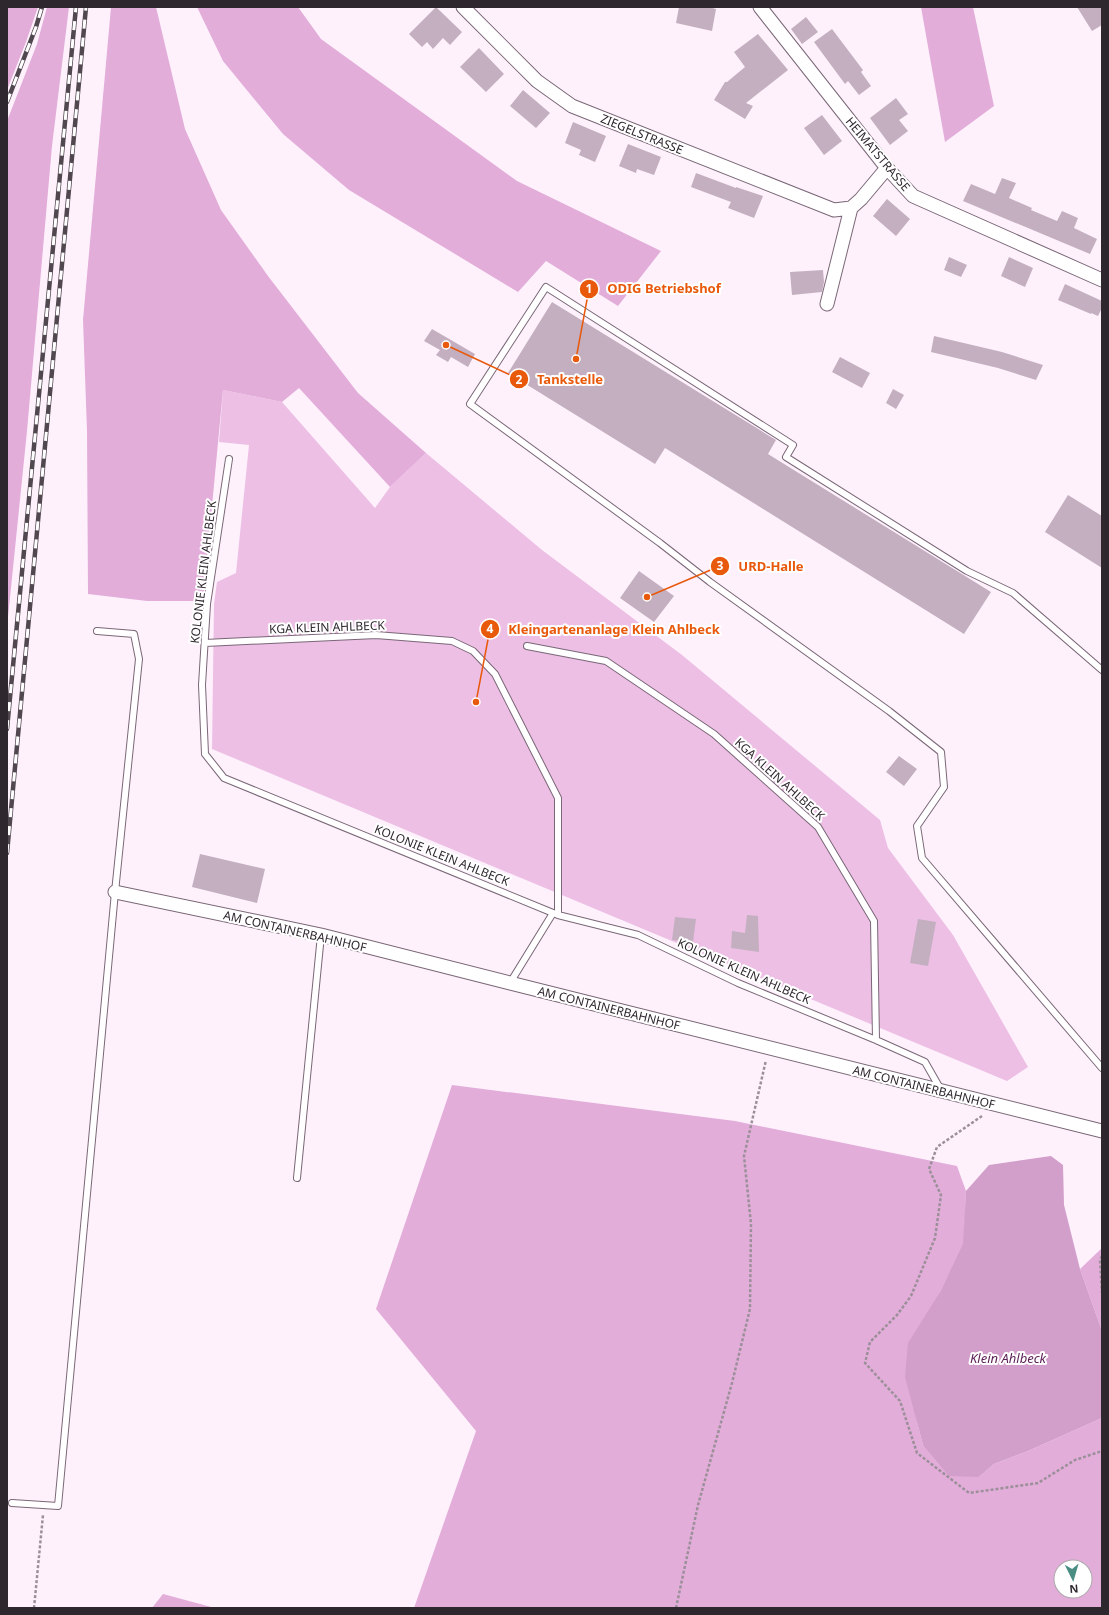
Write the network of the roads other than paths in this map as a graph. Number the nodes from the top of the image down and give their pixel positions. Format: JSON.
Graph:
{"nodes":[{"id":1,"x":463,"y":7,"type":"edge"},
{"id":2,"x":760,"y":7,"type":"edge"},
{"id":3,"x":887,"y":168,"type":"junction"},
{"id":4,"x":851,"y":208,"type":"junction"},
{"id":5,"x":1102,"y":280,"type":"edge"},
{"id":6,"x":827,"y":304,"type":"dead end"},
{"id":7,"x":229,"y":459,"type":"dead end"},
{"id":8,"x":96,"y":631,"type":"dead end"},
{"id":9,"x":205,"y":643,"type":"junction"},
{"id":10,"x":528,"y":646,"type":"dead end"},
{"id":11,"x":1102,"y":670,"type":"edge"},
{"id":12,"x":115,"y":892,"type":"junction"},
{"id":13,"x":556,"y":914,"type":"junction"},
{"id":14,"x":321,"y":935,"type":"junction"},
{"id":15,"x":510,"y":983,"type":"junction"},
{"id":16,"x":876,"y":1040,"type":"junction"},
{"id":17,"x":1102,"y":1068,"type":"edge"},
{"id":18,"x":942,"y":1091,"type":"junction"},
{"id":19,"x":1102,"y":1131,"type":"edge"},
{"id":20,"x":297,"y":1178,"type":"dead end"},
{"id":21,"x":12,"y":1503,"type":"dead end"}],
"edges":[{"from":1,"to":4,"type":"street","name":"ZIEGELSTRASSE"},
{"from":2,"to":3,"type":"street","name":"HEIMATSTRASSE"},
{"from":3,"to":4,"type":"street"},
{"from":3,"to":5,"type":"street","name":"HEIMATSTRASSE"},
{"from":4,"to":6,"type":"street"},
{"from":7,"to":9,"type":"lane","name":"KOLONIE KLEIN AHLBECK"},
{"from":8,"to":12,"type":"lane"},
{"from":9,"to":13,"type":"lane","name":"KOLONIE KLEIN AHLBECK"},
{"from":9,"to":13,"type":"lane","name":"KGA KLEIN AHLBECK"},
{"from":10,"to":16,"type":"lane","name":"KGA KLEIN AHLBECK"},
{"from":11,"to":17,"type":"lane"},
{"from":12,"to":14,"type":"street","name":"AM CONTAINERBAHNHOF"},
{"from":12,"to":21,"type":"lane"},
{"from":13,"to":15,"type":"lane"},
{"from":13,"to":16,"type":"lane","name":"KOLONIE KLEIN AHLBECK"},
{"from":14,"to":15,"type":"street","name":"AM CONTAINERBAHNHOF"},
{"from":14,"to":20,"type":"lane"},
{"from":15,"to":18,"type":"street","name":"AM CONTAINERBAHNHOF"},
{"from":16,"to":18,"type":"lane","name":"KOLONIE KLEIN AHLBECK"},
{"from":18,"to":19,"type":"street","name":"AM CONTAINERBAHNHOF"}]}
